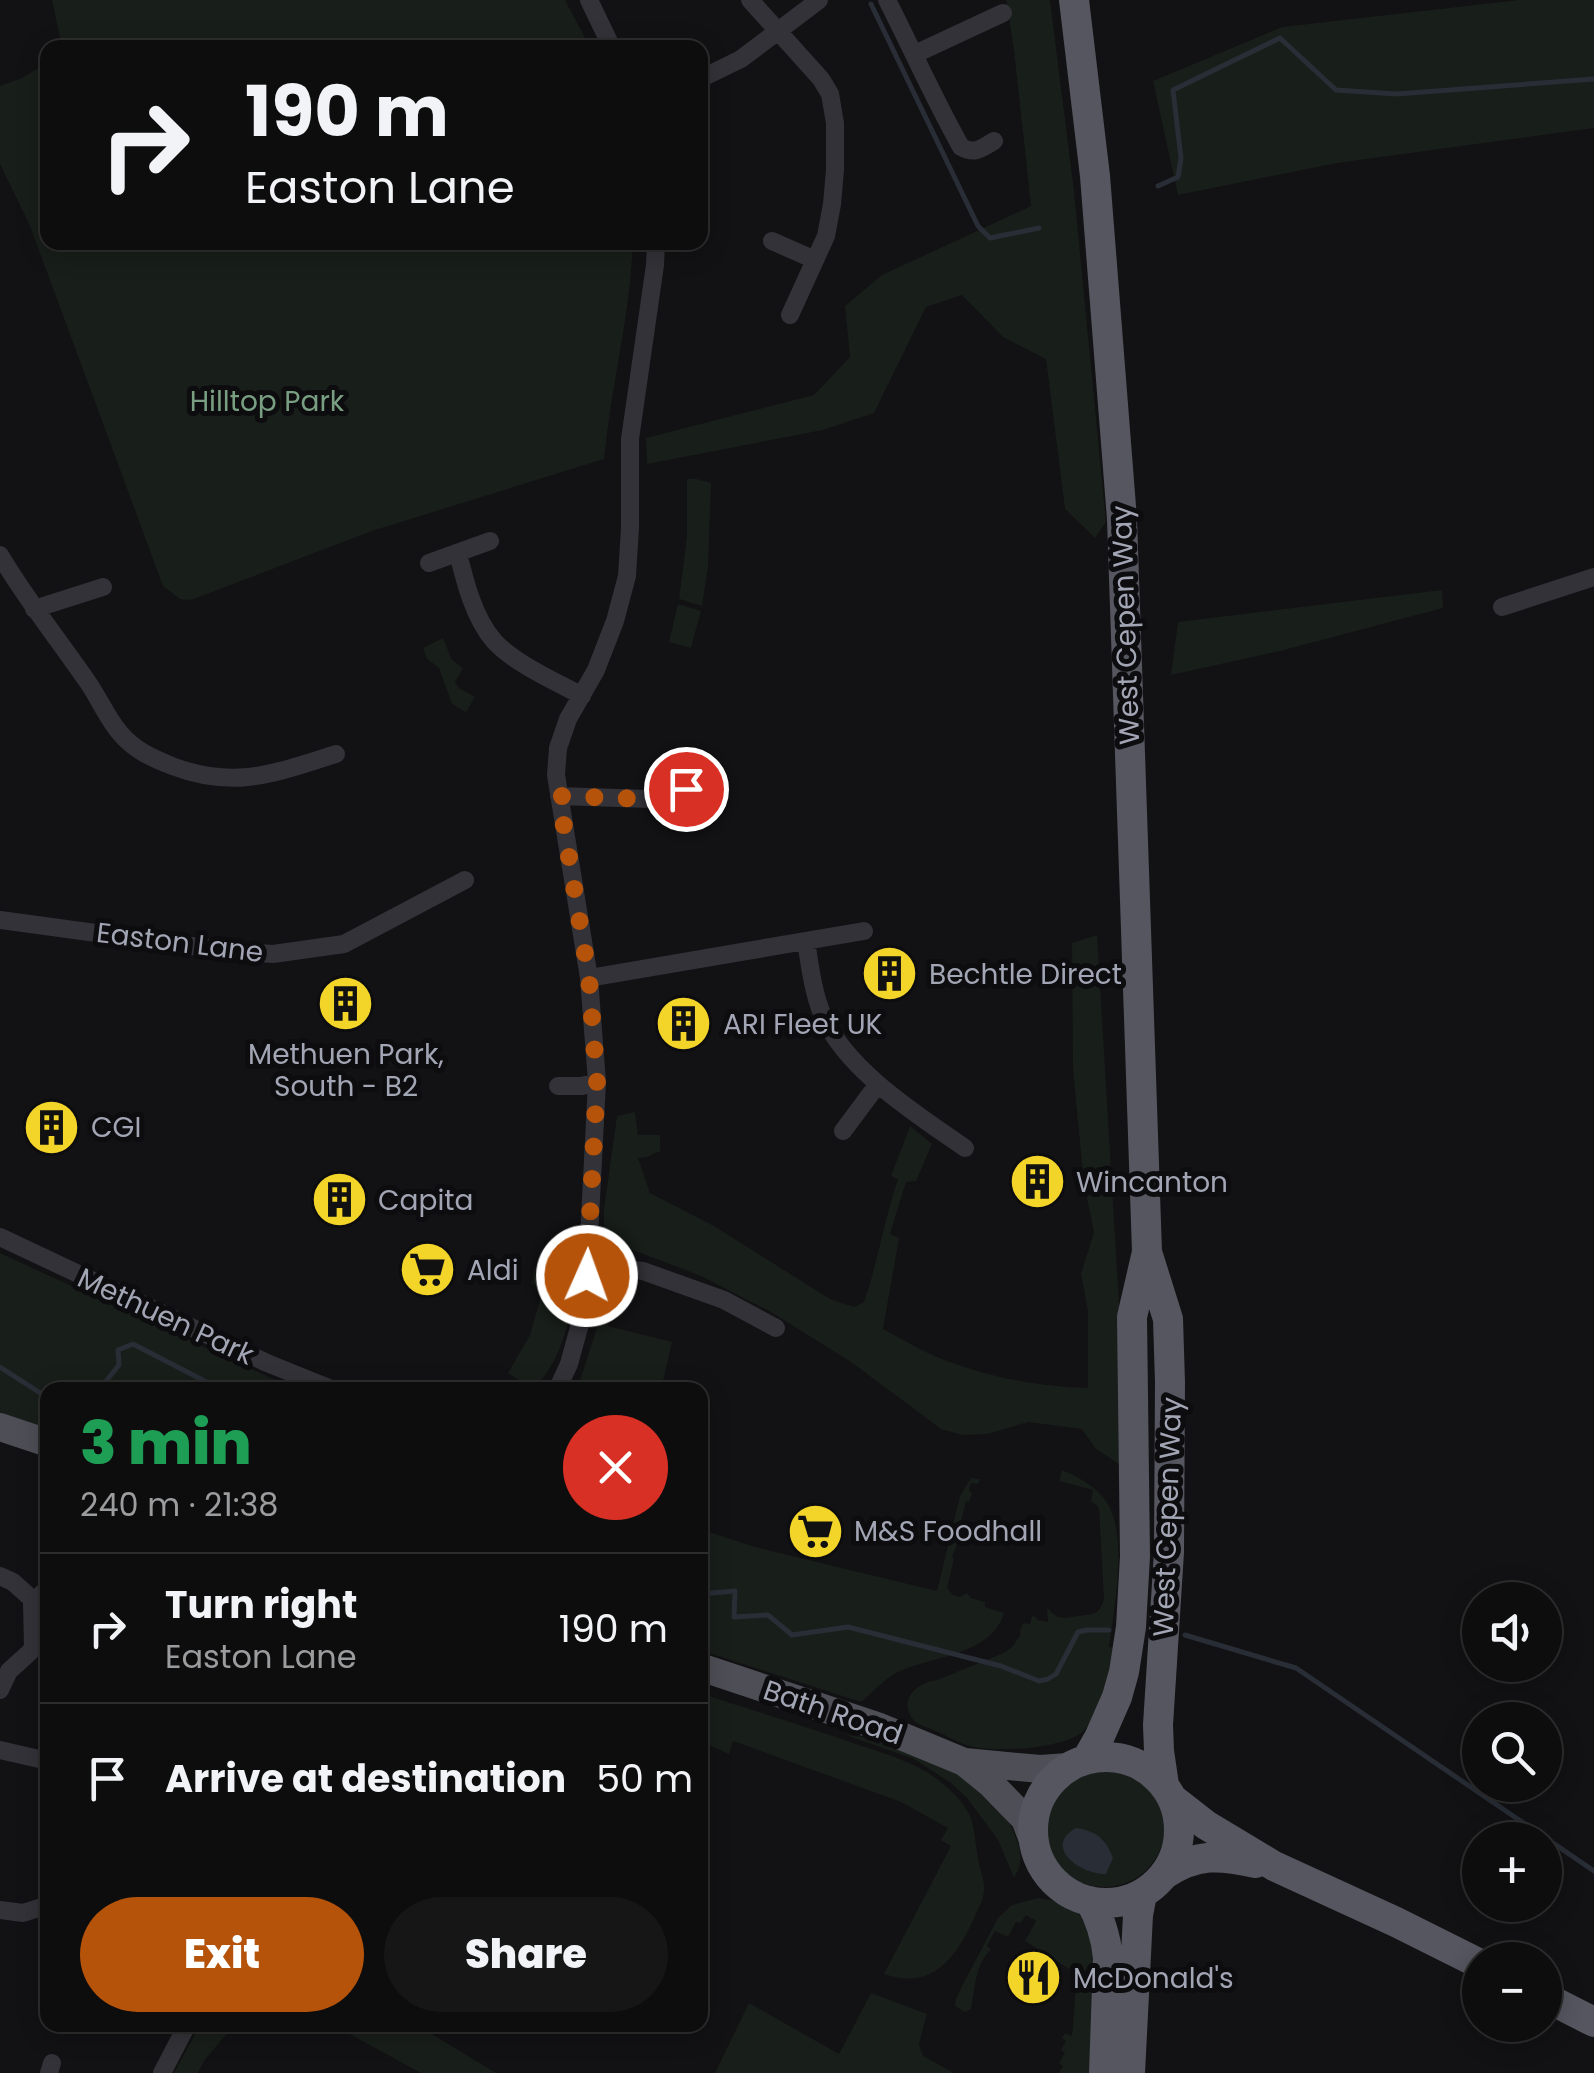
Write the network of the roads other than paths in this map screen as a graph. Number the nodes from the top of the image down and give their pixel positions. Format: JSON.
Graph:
{"nodes":[{"id":1,"x":589,"y":0,"type":"edge"},
{"id":2,"x":750,"y":0,"type":"edge"},
{"id":3,"x":819,"y":0,"type":"edge"},
{"id":4,"x":887,"y":0,"type":"edge"},
{"id":5,"x":1074,"y":0,"type":"edge"},
{"id":6,"x":1003,"y":12,"type":"dead end"},
{"id":7,"x":778,"y":31,"type":"junction"},
{"id":8,"x":608,"y":40,"type":"edge"},
{"id":9,"x":914,"y":54,"type":"junction"},
{"id":10,"x":708,"y":75,"type":"edge"},
{"id":11,"x":994,"y":141,"type":"dead end"},
{"id":12,"x":772,"y":241,"type":"dead end"},
{"id":13,"x":656,"y":250,"type":"edge"},
{"id":14,"x":815,"y":260,"type":"junction"},
{"id":15,"x":790,"y":315,"type":"dead end"},
{"id":16,"x":490,"y":541,"type":"dead end"},
{"id":17,"x":458,"y":552,"type":"junction"},
{"id":18,"x":0,"y":554,"type":"edge"},
{"id":19,"x":429,"y":563,"type":"dead end"},
{"id":20,"x":1594,"y":577,"type":"edge"},
{"id":21,"x":103,"y":587,"type":"dead end"},
{"id":22,"x":1502,"y":607,"type":"dead end"},
{"id":23,"x":34,"y":609,"type":"junction"},
{"id":24,"x":582,"y":696,"type":"junction"},
{"id":25,"x":336,"y":754,"type":"dead end"},
{"id":26,"x":686,"y":789,"type":"dead end"},
{"id":27,"x":559,"y":796,"type":"junction"},
{"id":28,"x":464,"y":880,"type":"dead end"},
{"id":29,"x":0,"y":920,"type":"edge"},
{"id":30,"x":864,"y":931,"type":"dead end"},
{"id":31,"x":806,"y":940,"type":"junction"},
{"id":32,"x":589,"y":978,"type":"junction"},
{"id":33,"x":597,"y":1082,"type":"junction"},
{"id":34,"x":878,"y":1084,"type":"junction"},
{"id":35,"x":558,"y":1086,"type":"dead end"},
{"id":36,"x":843,"y":1131,"type":"dead end"},
{"id":37,"x":964,"y":1148,"type":"dead end"},
{"id":38,"x":0,"y":1237,"type":"edge"},
{"id":39,"x":1147,"y":1252,"type":"junction"},
{"id":40,"x":587,"y":1276,"type":"junction"},
{"id":41,"x":776,"y":1328,"type":"dead end"},
{"id":42,"x":314,"y":1382,"type":"edge"},
{"id":43,"x":561,"y":1382,"type":"edge"},
{"id":44,"x":0,"y":1427,"type":"edge"},
{"id":45,"x":40,"y":1440,"type":"edge"},
{"id":46,"x":0,"y":1576,"type":"edge"},
{"id":47,"x":40,"y":1594,"type":"edge"},
{"id":48,"x":708,"y":1670,"type":"edge"},
{"id":49,"x":0,"y":1690,"type":"edge"},
{"id":50,"x":0,"y":1750,"type":"edge"},
{"id":51,"x":40,"y":1759,"type":"edge"},
{"id":52,"x":964,"y":1762,"type":"junction"},
{"id":53,"x":1077,"y":1763,"type":"junction"},
{"id":54,"x":1169,"y":1793,"type":"junction"},
{"id":55,"x":1034,"y":1842,"type":"junction"},
{"id":56,"x":1274,"y":1866,"type":"junction"},
{"id":57,"x":1154,"y":1884,"type":"junction"},
{"id":58,"x":1090,"y":1901,"type":"junction"},
{"id":59,"x":40,"y":1908,"type":"edge"},
{"id":60,"x":0,"y":1910,"type":"edge"},
{"id":61,"x":1462,"y":1955,"type":"edge"},
{"id":62,"x":1562,"y":2006,"type":"edge"},
{"id":63,"x":1594,"y":2022,"type":"edge"},
{"id":64,"x":183,"y":2032,"type":"edge"},
{"id":65,"x":162,"y":2073,"type":"edge"},
{"id":66,"x":1104,"y":2073,"type":"edge"},
{"id":67,"x":1130,"y":2073,"type":"edge"}],
"edges":[{"from":1,"to":8,"type":"street"},
{"from":2,"to":7,"type":"street"},
{"from":3,"to":7,"type":"street"},
{"from":4,"to":9,"type":"street"},
{"from":5,"to":39,"type":"highway","name":"West Cepen Way"},
{"from":6,"to":9,"type":"street"},
{"from":7,"to":10,"type":"street"},
{"from":7,"to":14,"type":"street"},
{"from":9,"to":11,"type":"street"},
{"from":12,"to":14,"type":"street"},
{"from":13,"to":24,"type":"street"},
{"from":14,"to":15,"type":"street"},
{"from":16,"to":17,"type":"street"},
{"from":17,"to":19,"type":"street"},
{"from":17,"to":24,"type":"street"},
{"from":18,"to":23,"type":"street"},
{"from":20,"to":22,"type":"street"},
{"from":21,"to":23,"type":"street"},
{"from":23,"to":25,"type":"street"},
{"from":24,"to":27,"type":"street"},
{"from":26,"to":27,"type":"street"},
{"from":27,"to":32,"type":"street"},
{"from":28,"to":29,"type":"street","name":"Easton Lane"},
{"from":30,"to":31,"type":"street"},
{"from":31,"to":32,"type":"street"},
{"from":31,"to":34,"type":"street"},
{"from":32,"to":33,"type":"street"},
{"from":33,"to":35,"type":"street"},
{"from":33,"to":40,"type":"street"},
{"from":34,"to":36,"type":"street"},
{"from":34,"to":37,"type":"street"},
{"from":38,"to":42,"type":"street","name":"Methuen Park"},
{"from":39,"to":53,"type":"highway","name":"West Cepen Way"},
{"from":39,"to":54,"type":"highway","name":"West Cepen Way"},
{"from":40,"to":41,"type":"street"},
{"from":40,"to":43,"type":"street"},
{"from":44,"to":45,"type":"main road"},
{"from":46,"to":47,"type":"street"},
{"from":47,"to":49,"type":"street"},
{"from":48,"to":52,"type":"main road","name":"Bath Road"},
{"from":50,"to":51,"type":"street"},
{"from":52,"to":53,"type":"main road","name":"Bath Road"},
{"from":52,"to":55,"type":"main road","name":"Bath Road"},
{"from":53,"to":54,"type":"highway"},
{"from":53,"to":55,"type":"highway"},
{"from":54,"to":56,"type":"highway"},
{"from":54,"to":57,"type":"highway"},
{"from":55,"to":58,"type":"highway"},
{"from":56,"to":57,"type":"highway"},
{"from":56,"to":61,"type":"highway"},
{"from":57,"to":58,"type":"highway"},
{"from":57,"to":67,"type":"highway"},
{"from":58,"to":66,"type":"highway"},
{"from":59,"to":60,"type":"street"},
{"from":62,"to":63,"type":"highway"},
{"from":64,"to":65,"type":"street"}]}
